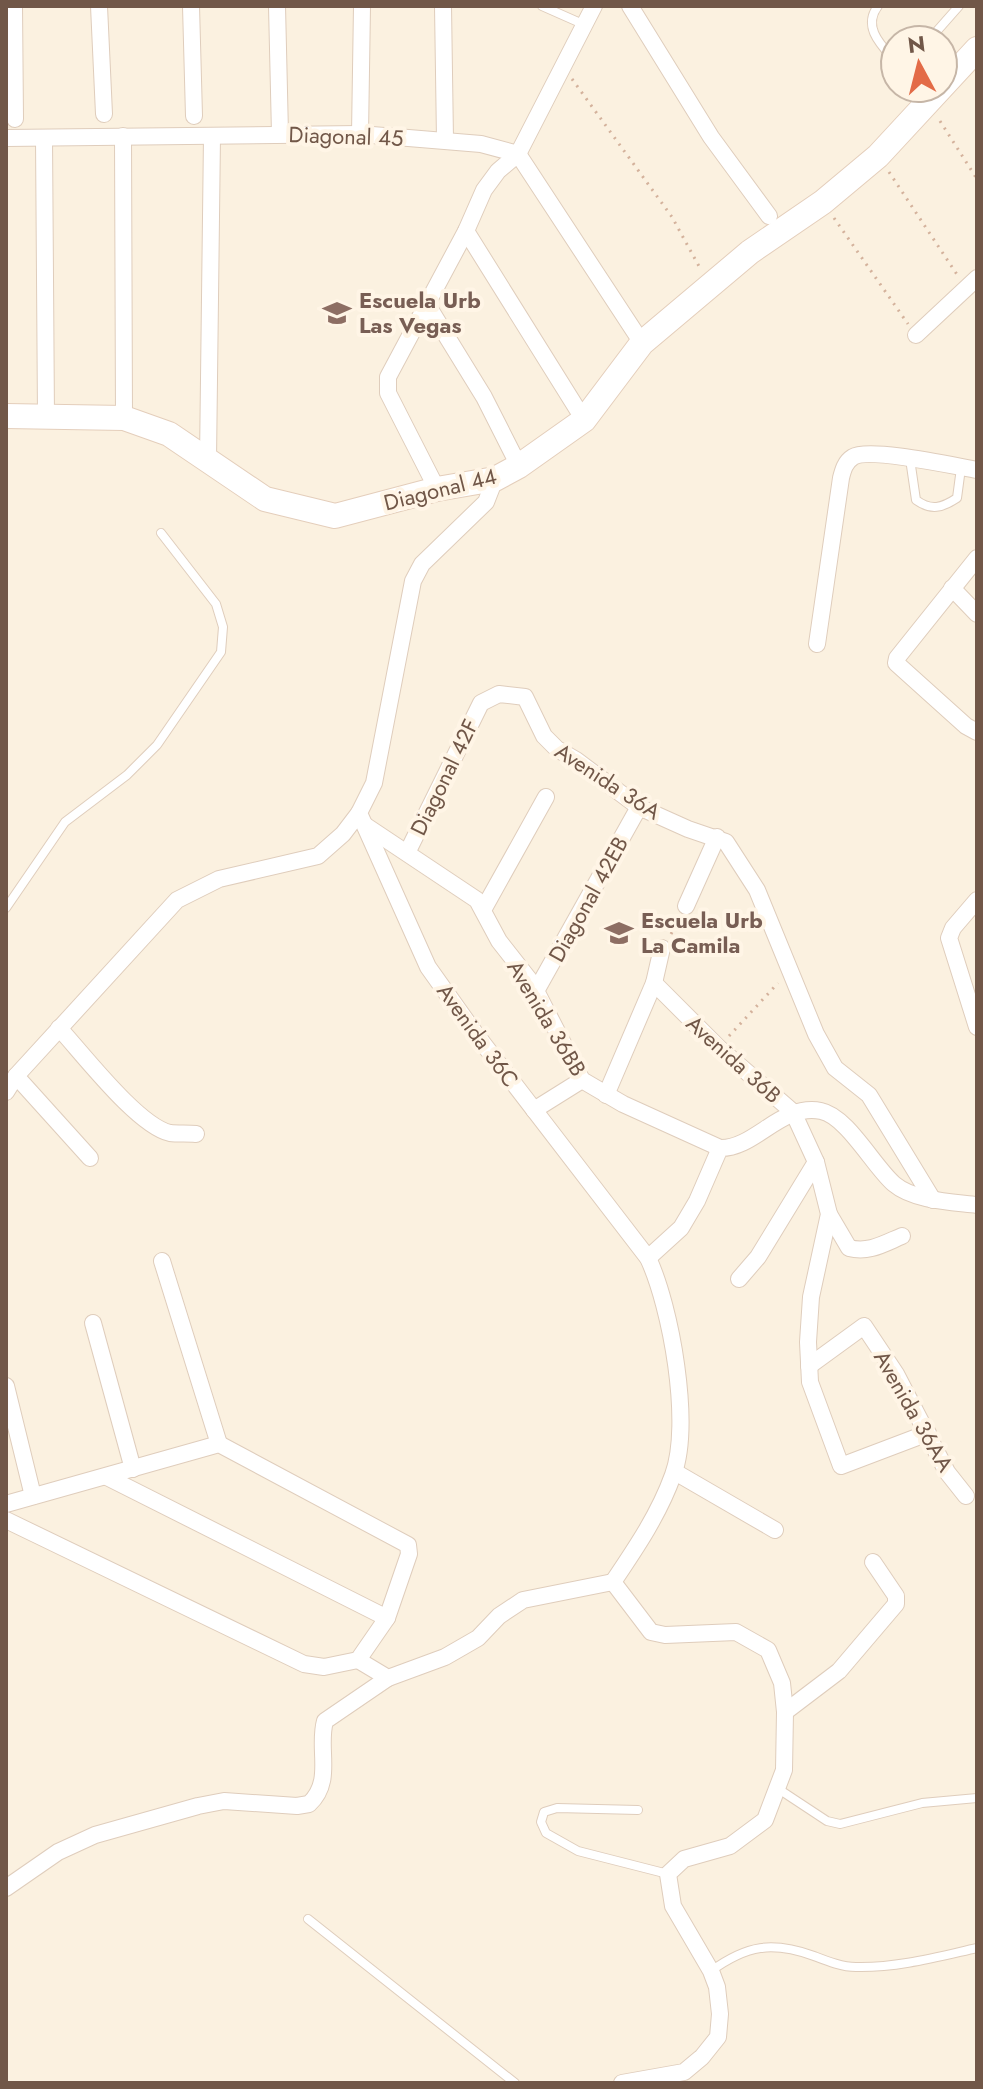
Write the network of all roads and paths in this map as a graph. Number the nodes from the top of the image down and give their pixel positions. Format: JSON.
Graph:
{"nodes":[{"id":1,"x":14,"y":6,"type":"edge"},
{"id":2,"x":99,"y":6,"type":"edge"},
{"id":3,"x":191,"y":6,"type":"edge"},
{"id":4,"x":277,"y":6,"type":"edge"},
{"id":5,"x":362,"y":6,"type":"edge"},
{"id":6,"x":443,"y":6,"type":"edge"},
{"id":7,"x":542,"y":6,"type":"edge"},
{"id":8,"x":594,"y":6,"type":"edge"},
{"id":9,"x":630,"y":6,"type":"edge"},
{"id":10,"x":878,"y":6,"type":"edge"},
{"id":11,"x":959,"y":6,"type":"edge"},
{"id":12,"x":943,"y":24,"type":"edge"},
{"id":13,"x":586,"y":25,"type":"junction"},
{"id":14,"x":879,"y":41,"type":"edge"},
{"id":15,"x":977,"y":49,"type":"edge"},
{"id":16,"x":959,"y":65,"type":"edge"},
{"id":17,"x":564,"y":67,"type":"junction"},
{"id":18,"x":917,"y":104,"type":"edge"},
{"id":19,"x":928,"y":104,"type":"edge"},
{"id":20,"x":104,"y":114,"type":"dead end"},
{"id":21,"x":194,"y":116,"type":"dead end"},
{"id":22,"x":15,"y":119,"type":"dead end"},
{"id":23,"x":280,"y":134,"type":"junction"},
{"id":24,"x":360,"y":134,"type":"junction"},
{"id":25,"x":123,"y":136,"type":"junction"},
{"id":26,"x":212,"y":136,"type":"junction"},
{"id":27,"x":6,"y":138,"type":"edge"},
{"id":28,"x":44,"y":138,"type":"junction"},
{"id":29,"x":445,"y":140,"type":"junction"},
{"id":30,"x":518,"y":154,"type":"junction"},
{"id":31,"x":878,"y":156,"type":"junction"},
{"id":32,"x":977,"y":179,"type":"edge"},
{"id":33,"x":823,"y":202,"type":"junction"},
{"id":34,"x":769,"y":216,"type":"dead end"},
{"id":35,"x":466,"y":231,"type":"junction"},
{"id":36,"x":972,"y":283,"type":"edge"},
{"id":37,"x":709,"y":286,"type":"junction"},
{"id":38,"x":428,"y":306,"type":"junction"},
{"id":39,"x":916,"y":335,"type":"joint"},
{"id":40,"x":642,"y":343,"type":"junction"},
{"id":41,"x":6,"y":416,"type":"edge"},
{"id":42,"x":46,"y":417,"type":"junction"},
{"id":43,"x":124,"y":418,"type":"junction"},
{"id":44,"x":584,"y":420,"type":"junction"},
{"id":45,"x":910,"y":459,"type":"junction"},
{"id":46,"x":208,"y":460,"type":"junction"},
{"id":47,"x":519,"y":466,"type":"junction"},
{"id":48,"x":969,"y":469,"type":"edge"},
{"id":49,"x":495,"y":479,"type":"junction"},
{"id":50,"x":437,"y":489,"type":"junction"},
{"id":51,"x":161,"y":533,"type":"dead end"},
{"id":52,"x":977,"y":558,"type":"edge"},
{"id":53,"x":952,"y":588,"type":"junction"},
{"id":54,"x":977,"y":614,"type":"edge"},
{"id":55,"x":817,"y":644,"type":"dead end"},
{"id":56,"x":481,"y":703,"type":"joint"},
{"id":57,"x":977,"y":732,"type":"edge"},
{"id":58,"x":546,"y":797,"type":"dead end"},
{"id":59,"x":639,"y":807,"type":"junction"},
{"id":60,"x":362,"y":819,"type":"junction"},
{"id":61,"x":717,"y":837,"type":"junction"},
{"id":62,"x":408,"y":851,"type":"junction"},
{"id":63,"x":977,"y":900,"type":"edge"},
{"id":64,"x":686,"y":906,"type":"joint"},
{"id":65,"x":6,"y":908,"type":"edge"},
{"id":66,"x":483,"y":910,"type":"junction"},
{"id":67,"x":662,"y":948,"type":"joint"},
{"id":68,"x":790,"y":969,"type":"junction"},
{"id":69,"x":654,"y":983,"type":"junction"},
{"id":70,"x":536,"y":991,"type":"junction"},
{"id":71,"x":977,"y":1027,"type":"edge"},
{"id":72,"x":59,"y":1028,"type":"junction"},
{"id":73,"x":719,"y":1048,"type":"junction"},
{"id":74,"x":16,"y":1076,"type":"junction"},
{"id":75,"x":582,"y":1080,"type":"junction"},
{"id":76,"x":6,"y":1092,"type":"edge"},
{"id":77,"x":606,"y":1095,"type":"junction"},
{"id":78,"x":534,"y":1110,"type":"junction"},
{"id":79,"x":793,"y":1112,"type":"junction"},
{"id":80,"x":196,"y":1134,"type":"dead end"},
{"id":81,"x":720,"y":1148,"type":"junction"},
{"id":82,"x":90,"y":1158,"type":"dead end"},
{"id":83,"x":816,"y":1162,"type":"junction"},
{"id":84,"x":933,"y":1200,"type":"junction"},
{"id":85,"x":977,"y":1205,"type":"edge"},
{"id":86,"x":829,"y":1214,"type":"junction"},
{"id":87,"x":902,"y":1236,"type":"dead end"},
{"id":88,"x":648,"y":1258,"type":"junction"},
{"id":89,"x":162,"y":1261,"type":"dead end"},
{"id":90,"x":739,"y":1279,"type":"dead end"},
{"id":91,"x":93,"y":1323,"type":"dead end"},
{"id":92,"x":809,"y":1366,"type":"junction"},
{"id":93,"x":6,"y":1386,"type":"edge"},
{"id":94,"x":928,"y":1433,"type":"junction"},
{"id":95,"x":219,"y":1444,"type":"junction"},
{"id":96,"x":133,"y":1469,"type":"junction"},
{"id":97,"x":675,"y":1472,"type":"junction"},
{"id":98,"x":107,"y":1477,"type":"junction"},
{"id":99,"x":33,"y":1496,"type":"junction"},
{"id":100,"x":966,"y":1496,"type":"dead end"},
{"id":101,"x":6,"y":1504,"type":"edge"},
{"id":102,"x":6,"y":1520,"type":"edge"},
{"id":103,"x":775,"y":1530,"type":"dead end"},
{"id":104,"x":873,"y":1562,"type":"dead end"},
{"id":105,"x":613,"y":1582,"type":"junction"},
{"id":106,"x":387,"y":1618,"type":"junction"},
{"id":107,"x":358,"y":1660,"type":"junction"},
{"id":108,"x":388,"y":1678,"type":"junction"},
{"id":109,"x":785,"y":1712,"type":"junction"},
{"id":110,"x":777,"y":1788,"type":"junction"},
{"id":111,"x":977,"y":1798,"type":"edge"},
{"id":112,"x":638,"y":1810,"type":"dead end"},
{"id":113,"x":668,"y":1874,"type":"junction"},
{"id":114,"x":6,"y":1888,"type":"edge"},
{"id":115,"x":308,"y":1919,"type":"dead end"},
{"id":116,"x":977,"y":1948,"type":"edge"},
{"id":117,"x":711,"y":1971,"type":"junction"},
{"id":118,"x":515,"y":2083,"type":"edge"},
{"id":119,"x":622,"y":2083,"type":"edge"}],
"edges":[{"from":1,"to":22,"type":"street"},
{"from":2,"to":20,"type":"street"},
{"from":3,"to":21,"type":"street"},
{"from":4,"to":23,"type":"street"},
{"from":5,"to":24,"type":"street"},
{"from":6,"to":29,"type":"street"},
{"from":7,"to":13,"type":"lane"},
{"from":8,"to":13,"type":"street"},
{"from":9,"to":34,"type":"street"},
{"from":10,"to":14,"type":"lane"},
{"from":11,"to":12,"type":"lane"},
{"from":13,"to":17,"type":"street"},
{"from":15,"to":16,"type":"main road","name":"Diagonal 44"},
{"from":17,"to":30,"type":"street"},
{"from":17,"to":37,"type":"path"},
{"from":18,"to":31,"type":"main road","name":"Diagonal 44"},
{"from":19,"to":32,"type":"path"},
{"from":23,"to":24,"type":"street","name":"Diagonal 45"},
{"from":23,"to":26,"type":"street","name":"Diagonal 45"},
{"from":24,"to":29,"type":"street","name":"Diagonal 45"},
{"from":25,"to":26,"type":"street","name":"Diagonal 45"},
{"from":25,"to":28,"type":"street","name":"Diagonal 45"},
{"from":25,"to":43,"type":"street"},
{"from":26,"to":46,"type":"street"},
{"from":27,"to":28,"type":"street","name":"Diagonal 45"},
{"from":28,"to":42,"type":"street"},
{"from":29,"to":30,"type":"street","name":"Diagonal 45"},
{"from":30,"to":35,"type":"street"},
{"from":30,"to":40,"type":"street"},
{"from":31,"to":33,"type":"main road","name":"Diagonal 44"},
{"from":31,"to":36,"type":"path"},
{"from":33,"to":37,"type":"main road","name":"Diagonal 44"},
{"from":33,"to":39,"type":"path"},
{"from":35,"to":38,"type":"street"},
{"from":35,"to":44,"type":"street"},
{"from":36,"to":39,"type":"street"},
{"from":37,"to":40,"type":"main road","name":"Diagonal 44"},
{"from":38,"to":47,"type":"street"},
{"from":38,"to":50,"type":"street"},
{"from":40,"to":44,"type":"main road","name":"Diagonal 44"},
{"from":41,"to":42,"type":"main road","name":"Diagonal 44"},
{"from":42,"to":43,"type":"main road","name":"Diagonal 44"},
{"from":43,"to":46,"type":"main road","name":"Diagonal 44"},
{"from":44,"to":47,"type":"main road","name":"Diagonal 44"},
{"from":45,"to":48,"type":"street"},
{"from":45,"to":48,"type":"lane"},
{"from":45,"to":55,"type":"street"},
{"from":46,"to":50,"type":"main road","name":"Diagonal 44"},
{"from":47,"to":49,"type":"main road","name":"Diagonal 44"},
{"from":49,"to":50,"type":"main road","name":"Diagonal 44"},
{"from":49,"to":60,"type":"street"},
{"from":51,"to":65,"type":"lane"},
{"from":52,"to":53,"type":"street"},
{"from":53,"to":54,"type":"street"},
{"from":53,"to":57,"type":"street"},
{"from":56,"to":59,"type":"street","name":"Avenida 36A"},
{"from":56,"to":62,"type":"street","name":"Diagonal 42F"},
{"from":58,"to":66,"type":"street"},
{"from":59,"to":61,"type":"street","name":"Avenida 36A"},
{"from":59,"to":70,"type":"street","name":"Diagonal 42EB"},
{"from":60,"to":62,"type":"street","name":"Avenida 36BB"},
{"from":60,"to":72,"type":"street"},
{"from":60,"to":78,"type":"street","name":"Avenida 36C"},
{"from":61,"to":64,"type":"street"},
{"from":61,"to":68,"type":"street"},
{"from":62,"to":66,"type":"street","name":"Avenida 36BB"},
{"from":63,"to":71,"type":"street"},
{"from":64,"to":67,"type":"path"},
{"from":66,"to":70,"type":"street","name":"Avenida 36BB"},
{"from":67,"to":69,"type":"street"},
{"from":68,"to":73,"type":"path"},
{"from":68,"to":84,"type":"street"},
{"from":69,"to":73,"type":"street","name":"Avenida 36B"},
{"from":69,"to":77,"type":"street"},
{"from":70,"to":75,"type":"street","name":"Avenida 36BB"},
{"from":72,"to":74,"type":"street"},
{"from":72,"to":80,"type":"street"},
{"from":73,"to":79,"type":"street","name":"Avenida 36B"},
{"from":74,"to":76,"type":"street"},
{"from":74,"to":82,"type":"street"},
{"from":75,"to":77,"type":"street","name":"Avenida 36BB"},
{"from":75,"to":78,"type":"street"},
{"from":77,"to":81,"type":"street","name":"Avenida 36BB"},
{"from":78,"to":88,"type":"street","name":"Avenida 36C"},
{"from":79,"to":81,"type":"street"},
{"from":79,"to":83,"type":"street","name":"Avenida 36B"},
{"from":79,"to":84,"type":"street"},
{"from":81,"to":88,"type":"street"},
{"from":83,"to":86,"type":"street","name":"Avenida 36B"},
{"from":83,"to":90,"type":"street"},
{"from":84,"to":85,"type":"street"},
{"from":86,"to":87,"type":"street"},
{"from":86,"to":92,"type":"street","name":"Avenida 36B"},
{"from":88,"to":97,"type":"street","name":"Avenida 36C"},
{"from":89,"to":95,"type":"street"},
{"from":91,"to":96,"type":"street"},
{"from":92,"to":94,"type":"street","name":"Avenida 36AA"},
{"from":92,"to":94,"type":"street","name":"Avenida 36B"},
{"from":93,"to":99,"type":"street"},
{"from":94,"to":100,"type":"street","name":"Avenida 36AA"},
{"from":95,"to":96,"type":"street"},
{"from":95,"to":106,"type":"street"},
{"from":96,"to":98,"type":"street"},
{"from":97,"to":103,"type":"street"},
{"from":97,"to":105,"type":"street","name":"Avenida 36C"},
{"from":98,"to":99,"type":"street"},
{"from":98,"to":106,"type":"street"},
{"from":99,"to":101,"type":"street"},
{"from":102,"to":107,"type":"street"},
{"from":104,"to":109,"type":"street"},
{"from":105,"to":108,"type":"street"},
{"from":105,"to":109,"type":"street"},
{"from":106,"to":107,"type":"street"},
{"from":107,"to":108,"type":"street"},
{"from":108,"to":114,"type":"street"},
{"from":109,"to":110,"type":"street"},
{"from":110,"to":111,"type":"lane"},
{"from":110,"to":113,"type":"street"},
{"from":112,"to":113,"type":"lane"},
{"from":113,"to":117,"type":"street"},
{"from":115,"to":118,"type":"lane"},
{"from":116,"to":117,"type":"lane"},
{"from":117,"to":119,"type":"street"}]}
